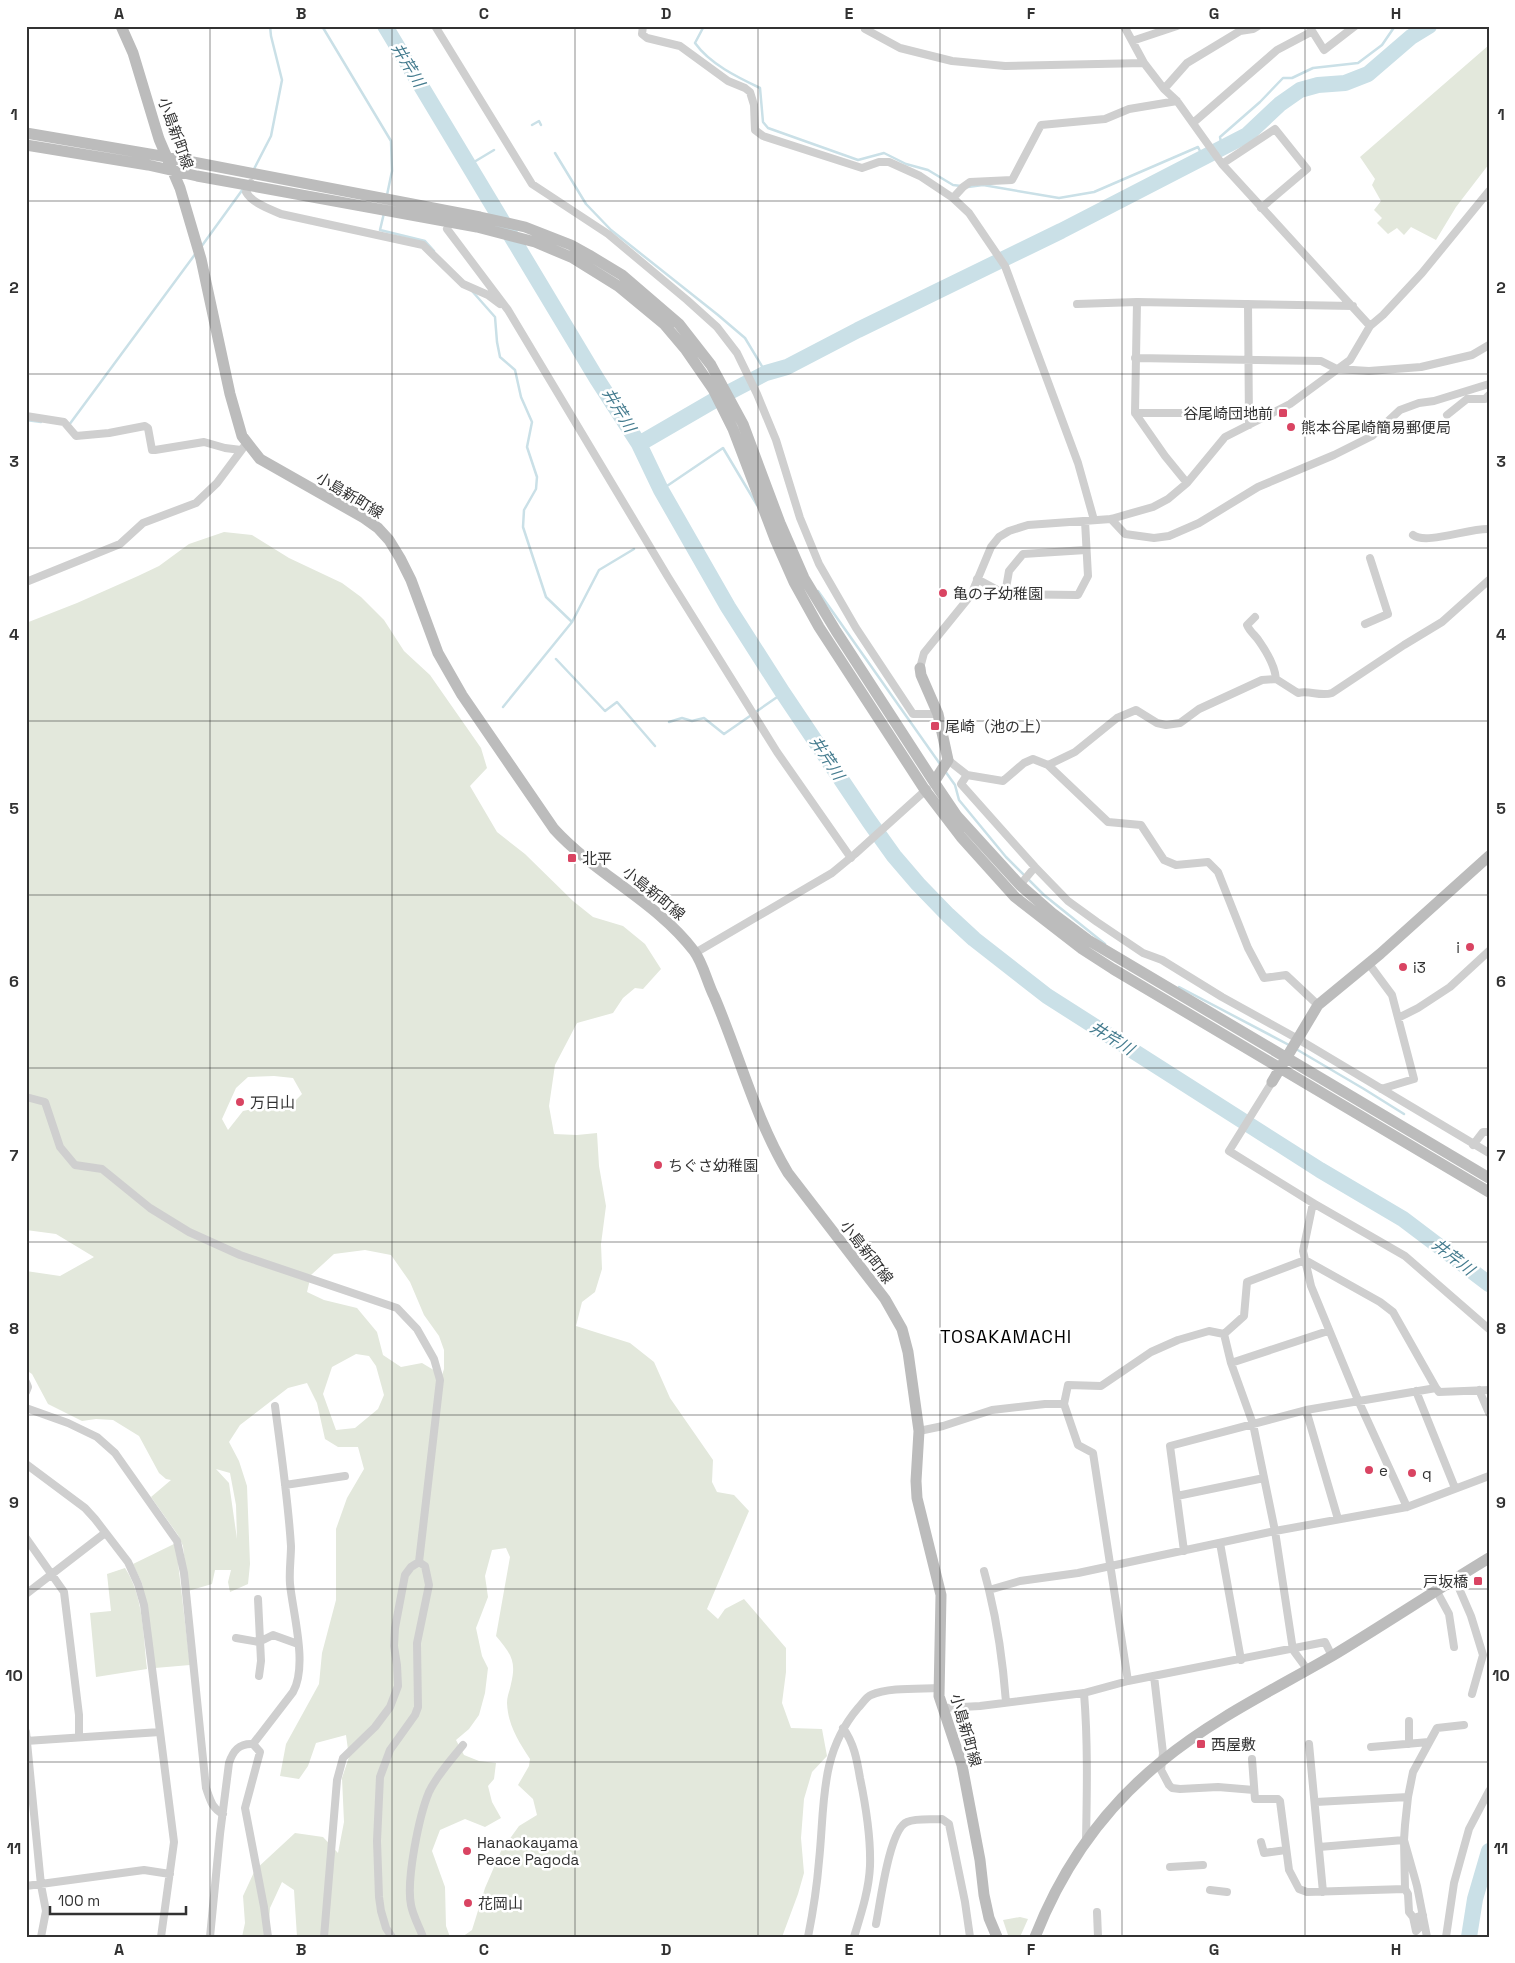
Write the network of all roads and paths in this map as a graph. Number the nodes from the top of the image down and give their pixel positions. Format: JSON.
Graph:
{"nodes":[{"id":1,"x":121,"y":26,"type":"edge"},
{"id":2,"x":435,"y":26,"type":"edge"},
{"id":3,"x":643,"y":26,"type":"edge"},
{"id":4,"x":867,"y":26,"type":"edge"},
{"id":5,"x":1124,"y":26,"type":"edge"},
{"id":6,"x":1177,"y":26,"type":"edge"},
{"id":7,"x":1258,"y":26,"type":"edge"},
{"id":8,"x":1355,"y":26,"type":"edge"},
{"id":9,"x":1310,"y":29,"type":"edge"},
{"id":10,"x":1132,"y":41,"type":"junction"},
{"id":11,"x":1144,"y":63,"type":"junction"},
{"id":12,"x":1164,"y":88,"type":"junction"},
{"id":13,"x":1177,"y":101,"type":"junction"},
{"id":14,"x":1193,"y":123,"type":"junction"},
{"id":15,"x":26,"y":133,"type":"edge"},
{"id":16,"x":26,"y":145,"type":"edge"},
{"id":17,"x":167,"y":157,"type":"junction"},
{"id":18,"x":1222,"y":164,"type":"junction"},
{"id":19,"x":173,"y":171,"type":"junction"},
{"id":20,"x":256,"y":174,"type":"junction"},
{"id":21,"x":250,"y":186,"type":"junction"},
{"id":22,"x":1489,"y":191,"type":"edge"},
{"id":23,"x":952,"y":198,"type":"junction"},
{"id":24,"x":1261,"y":208,"type":"junction"},
{"id":25,"x":447,"y":229,"type":"dead end"},
{"id":26,"x":1137,"y":302,"type":"junction"},
{"id":27,"x":1077,"y":304,"type":"dead end"},
{"id":28,"x":1248,"y":304,"type":"junction"},
{"id":29,"x":1353,"y":306,"type":"junction"},
{"id":30,"x":508,"y":310,"type":"junction"},
{"id":31,"x":1370,"y":326,"type":"junction"},
{"id":32,"x":1489,"y":345,"type":"edge"},
{"id":33,"x":1136,"y":358,"type":"junction"},
{"id":34,"x":1248,"y":361,"type":"junction"},
{"id":35,"x":1337,"y":369,"type":"junction"},
{"id":36,"x":1489,"y":385,"type":"edge"},
{"id":37,"x":717,"y":386,"type":"junction"},
{"id":38,"x":1489,"y":395,"type":"edge"},
{"id":39,"x":1136,"y":413,"type":"junction"},
{"id":40,"x":1249,"y":413,"type":"junction"},
{"id":41,"x":1447,"y":415,"type":"dead end"},
{"id":42,"x":26,"y":416,"type":"edge"},
{"id":43,"x":1249,"y":425,"type":"junction"},
{"id":44,"x":738,"y":426,"type":"junction"},
{"id":45,"x":244,"y":447,"type":"junction"},
{"id":46,"x":1186,"y":483,"type":"junction"},
{"id":47,"x":1094,"y":520,"type":"junction"},
{"id":48,"x":1111,"y":520,"type":"junction"},
{"id":49,"x":1084,"y":521,"type":"junction"},
{"id":50,"x":1489,"y":529,"type":"edge"},
{"id":51,"x":1413,"y":535,"type":"dead end"},
{"id":52,"x":1086,"y":550,"type":"junction"},
{"id":53,"x":1370,"y":558,"type":"dead end"},
{"id":54,"x":977,"y":579,"type":"junction"},
{"id":55,"x":1489,"y":580,"type":"edge"},
{"id":56,"x":26,"y":582,"type":"edge"},
{"id":57,"x":1005,"y":594,"type":"junction"},
{"id":58,"x":1255,"y":617,"type":"dead end"},
{"id":59,"x":1366,"y":624,"type":"dead end"},
{"id":60,"x":920,"y":668,"type":"joint"},
{"id":61,"x":1276,"y":679,"type":"junction"},
{"id":62,"x":938,"y":714,"type":"junction"},
{"id":63,"x":948,"y":760,"type":"junction"},
{"id":64,"x":1048,"y":765,"type":"junction"},
{"id":65,"x":967,"y":775,"type":"junction"},
{"id":66,"x":934,"y":782,"type":"junction"},
{"id":67,"x":925,"y":790,"type":"junction"},
{"id":68,"x":853,"y":856,"type":"junction"},
{"id":69,"x":1489,"y":856,"type":"edge"},
{"id":70,"x":1035,"y":867,"type":"junction"},
{"id":71,"x":1020,"y":885,"type":"junction"},
{"id":72,"x":1489,"y":951,"type":"edge"},
{"id":73,"x":695,"y":953,"type":"junction"},
{"id":74,"x":1143,"y":953,"type":"junction"},
{"id":75,"x":1369,"y":964,"type":"junction"},
{"id":76,"x":1136,"y":970,"type":"junction"},
{"id":77,"x":1318,"y":1005,"type":"junction"},
{"id":78,"x":1398,"y":1018,"type":"junction"},
{"id":79,"x":1298,"y":1038,"type":"junction"},
{"id":80,"x":1285,"y":1059,"type":"junction"},
{"id":81,"x":1272,"y":1082,"type":"joint"},
{"id":82,"x":1381,"y":1089,"type":"junction"},
{"id":83,"x":26,"y":1097,"type":"edge"},
{"id":84,"x":1489,"y":1132,"type":"edge"},
{"id":85,"x":1473,"y":1144,"type":"junction"},
{"id":86,"x":1489,"y":1153,"type":"edge"},
{"id":87,"x":1489,"y":1178,"type":"edge"},
{"id":88,"x":1489,"y":1192,"type":"edge"},
{"id":89,"x":1313,"y":1203,"type":"junction"},
{"id":90,"x":1305,"y":1260,"type":"junction"},
{"id":91,"x":1489,"y":1329,"type":"edge"},
{"id":92,"x":1328,"y":1331,"type":"junction"},
{"id":93,"x":1224,"y":1334,"type":"junction"},
{"id":94,"x":1231,"y":1363,"type":"junction"},
{"id":95,"x":26,"y":1382,"type":"edge"},
{"id":96,"x":1436,"y":1388,"type":"junction"},
{"id":97,"x":1479,"y":1390,"type":"junction"},
{"id":98,"x":1489,"y":1390,"type":"edge"},
{"id":99,"x":1416,"y":1391,"type":"junction"},
{"id":100,"x":26,"y":1392,"type":"edge"},
{"id":101,"x":1358,"y":1400,"type":"junction"},
{"id":102,"x":1064,"y":1404,"type":"junction"},
{"id":103,"x":274,"y":1406,"type":"dead end"},
{"id":104,"x":26,"y":1408,"type":"edge"},
{"id":105,"x":1306,"y":1410,"type":"junction"},
{"id":106,"x":1489,"y":1413,"type":"edge"},
{"id":107,"x":1253,"y":1424,"type":"junction"},
{"id":108,"x":919,"y":1431,"type":"junction"},
{"id":109,"x":26,"y":1464,"type":"edge"},
{"id":110,"x":345,"y":1476,"type":"dead end"},
{"id":111,"x":1489,"y":1476,"type":"edge"},
{"id":112,"x":1264,"y":1478,"type":"junction"},
{"id":113,"x":285,"y":1485,"type":"junction"},
{"id":114,"x":1455,"y":1488,"type":"junction"},
{"id":115,"x":1177,"y":1496,"type":"junction"},
{"id":116,"x":1407,"y":1507,"type":"junction"},
{"id":117,"x":1338,"y":1519,"type":"junction"},
{"id":118,"x":1275,"y":1531,"type":"junction"},
{"id":119,"x":105,"y":1533,"type":"junction"},
{"id":120,"x":26,"y":1538,"type":"edge"},
{"id":121,"x":1220,"y":1543,"type":"junction"},
{"id":122,"x":1184,"y":1551,"type":"junction"},
{"id":123,"x":1489,"y":1558,"type":"edge"},
{"id":124,"x":419,"y":1562,"type":"junction"},
{"id":125,"x":1111,"y":1567,"type":"junction"},
{"id":126,"x":984,"y":1571,"type":"dead end"},
{"id":127,"x":52,"y":1573,"type":"junction"},
{"id":128,"x":1455,"y":1579,"type":"junction"},
{"id":129,"x":989,"y":1590,"type":"junction"},
{"id":130,"x":1436,"y":1590,"type":"junction"},
{"id":131,"x":26,"y":1594,"type":"edge"},
{"id":132,"x":258,"y":1598,"type":"dead end"},
{"id":133,"x":236,"y":1638,"type":"dead end"},
{"id":134,"x":259,"y":1642,"type":"junction"},
{"id":135,"x":298,"y":1644,"type":"junction"},
{"id":136,"x":1454,"y":1647,"type":"dead end"},
{"id":137,"x":1293,"y":1650,"type":"junction"},
{"id":138,"x":1332,"y":1656,"type":"junction"},
{"id":139,"x":1241,"y":1660,"type":"junction"},
{"id":140,"x":1307,"y":1669,"type":"junction"},
{"id":141,"x":259,"y":1676,"type":"dead end"},
{"id":142,"x":1154,"y":1676,"type":"junction"},
{"id":143,"x":1128,"y":1681,"type":"junction"},
{"id":144,"x":939,"y":1688,"type":"junction"},
{"id":145,"x":1084,"y":1693,"type":"junction"},
{"id":146,"x":1472,"y":1694,"type":"dead end"},
{"id":147,"x":1006,"y":1702,"type":"junction"},
{"id":148,"x":944,"y":1708,"type":"junction"},
{"id":149,"x":1409,"y":1721,"type":"dead end"},
{"id":150,"x":1464,"y":1725,"type":"dead end"},
{"id":151,"x":844,"y":1728,"type":"junction"},
{"id":152,"x":26,"y":1732,"type":"edge"},
{"id":153,"x":160,"y":1732,"type":"junction"},
{"id":154,"x":79,"y":1736,"type":"junction"},
{"id":155,"x":27,"y":1741,"type":"edge"},
{"id":156,"x":1429,"y":1742,"type":"junction"},
{"id":157,"x":253,"y":1744,"type":"junction"},
{"id":158,"x":1309,"y":1744,"type":"dead end"},
{"id":159,"x":1409,"y":1744,"type":"junction"},
{"id":160,"x":462,"y":1745,"type":"dead end"},
{"id":161,"x":1371,"y":1747,"type":"dead end"},
{"id":162,"x":1252,"y":1759,"type":"dead end"},
{"id":163,"x":1162,"y":1761,"type":"junction"},
{"id":164,"x":1254,"y":1790,"type":"junction"},
{"id":165,"x":1489,"y":1791,"type":"edge"},
{"id":166,"x":1408,"y":1797,"type":"junction"},
{"id":167,"x":1316,"y":1802,"type":"junction"},
{"id":168,"x":223,"y":1814,"type":"junction"},
{"id":169,"x":1404,"y":1840,"type":"junction"},
{"id":170,"x":1086,"y":1841,"type":"junction"},
{"id":171,"x":1260,"y":1842,"type":"dead end"},
{"id":172,"x":1319,"y":1847,"type":"junction"},
{"id":173,"x":1286,"y":1850,"type":"junction"},
{"id":174,"x":1203,"y":1865,"type":"dead end"},
{"id":175,"x":1170,"y":1867,"type":"dead end"},
{"id":176,"x":170,"y":1874,"type":"junction"},
{"id":177,"x":41,"y":1885,"type":"junction"},
{"id":178,"x":26,"y":1886,"type":"edge"},
{"id":179,"x":1405,"y":1889,"type":"junction"},
{"id":180,"x":1210,"y":1890,"type":"dead end"},
{"id":181,"x":1227,"y":1892,"type":"dead end"},
{"id":182,"x":1323,"y":1892,"type":"junction"},
{"id":183,"x":1097,"y":1912,"type":"dead end"},
{"id":184,"x":1423,"y":1915,"type":"junction"},
{"id":185,"x":876,"y":1924,"type":"dead end"},
{"id":186,"x":41,"y":1937,"type":"edge"},
{"id":187,"x":161,"y":1937,"type":"edge"},
{"id":188,"x":210,"y":1937,"type":"edge"},
{"id":189,"x":268,"y":1937,"type":"edge"},
{"id":190,"x":324,"y":1937,"type":"edge"},
{"id":191,"x":392,"y":1937,"type":"edge"},
{"id":192,"x":423,"y":1937,"type":"edge"},
{"id":193,"x":808,"y":1937,"type":"edge"},
{"id":194,"x":854,"y":1937,"type":"edge"},
{"id":195,"x":970,"y":1937,"type":"edge"},
{"id":196,"x":998,"y":1937,"type":"edge"},
{"id":197,"x":1036,"y":1937,"type":"edge"},
{"id":198,"x":1098,"y":1937,"type":"edge"},
{"id":199,"x":1427,"y":1937,"type":"edge"},
{"id":200,"x":1446,"y":1937,"type":"edge"}],
"edges":[{"from":1,"to":17,"type":"street","name":"小島新町線"},
{"from":2,"to":62,"type":"street"},
{"from":3,"to":23,"type":"street"},
{"from":4,"to":11,"type":"street"},
{"from":5,"to":10,"type":"street"},
{"from":6,"to":10,"type":"street"},
{"from":7,"to":12,"type":"street"},
{"from":8,"to":9,"type":"street"},
{"from":9,"to":14,"type":"street"},
{"from":10,"to":11,"type":"street"},
{"from":11,"to":12,"type":"street"},
{"from":12,"to":13,"type":"street"},
{"from":13,"to":14,"type":"street"},
{"from":13,"to":23,"type":"street"},
{"from":14,"to":18,"type":"street"},
{"from":15,"to":17,"type":"street"},
{"from":16,"to":19,"type":"street"},
{"from":17,"to":19,"type":"street","name":"小島新町線"},
{"from":17,"to":20,"type":"street"},
{"from":18,"to":24,"type":"street"},
{"from":18,"to":24,"type":"street"},
{"from":19,"to":21,"type":"street"},
{"from":19,"to":45,"type":"street","name":"小島新町線"},
{"from":20,"to":21,"type":"street"},
{"from":20,"to":37,"type":"street"},
{"from":21,"to":30,"type":"street"},
{"from":21,"to":37,"type":"street"},
{"from":22,"to":31,"type":"street"},
{"from":23,"to":47,"type":"street"},
{"from":24,"to":29,"type":"street"},
{"from":25,"to":30,"type":"street"},
{"from":26,"to":27,"type":"street"},
{"from":26,"to":28,"type":"street"},
{"from":26,"to":33,"type":"street"},
{"from":28,"to":29,"type":"street"},
{"from":28,"to":34,"type":"street"},
{"from":29,"to":31,"type":"street"},
{"from":30,"to":68,"type":"street"},
{"from":31,"to":35,"type":"street"},
{"from":32,"to":35,"type":"street"},
{"from":33,"to":34,"type":"street"},
{"from":33,"to":39,"type":"street"},
{"from":34,"to":35,"type":"street"},
{"from":34,"to":40,"type":"street"},
{"from":35,"to":43,"type":"street"},
{"from":36,"to":48,"type":"street"},
{"from":37,"to":44,"type":"street"},
{"from":38,"to":41,"type":"street"},
{"from":39,"to":40,"type":"street"},
{"from":39,"to":46,"type":"street"},
{"from":40,"to":43,"type":"street"},
{"from":42,"to":45,"type":"street"},
{"from":43,"to":46,"type":"street"},
{"from":44,"to":66,"type":"street"},
{"from":44,"to":67,"type":"street"},
{"from":45,"to":56,"type":"street"},
{"from":45,"to":73,"type":"street","name":"小島新町線"},
{"from":46,"to":48,"type":"street"},
{"from":47,"to":48,"type":"street"},
{"from":47,"to":49,"type":"street"},
{"from":49,"to":52,"type":"street"},
{"from":49,"to":54,"type":"street"},
{"from":50,"to":51,"type":"street"},
{"from":52,"to":57,"type":"street"},
{"from":52,"to":57,"type":"street"},
{"from":53,"to":59,"type":"street"},
{"from":54,"to":57,"type":"street"},
{"from":54,"to":60,"type":"street"},
{"from":55,"to":61,"type":"street"},
{"from":58,"to":61,"type":"street"},
{"from":60,"to":62,"type":"street"},
{"from":61,"to":64,"type":"street"},
{"from":62,"to":63,"type":"street"},
{"from":63,"to":65,"type":"street"},
{"from":63,"to":66,"type":"street"},
{"from":64,"to":65,"type":"street"},
{"from":64,"to":77,"type":"street"},
{"from":65,"to":70,"type":"street"},
{"from":66,"to":67,"type":"street"},
{"from":66,"to":71,"type":"street"},
{"from":67,"to":68,"type":"street"},
{"from":67,"to":80,"type":"street"},
{"from":68,"to":73,"type":"street"},
{"from":69,"to":75,"type":"street"},
{"from":70,"to":71,"type":"street"},
{"from":70,"to":74,"type":"street"},
{"from":71,"to":76,"type":"street"},
{"from":72,"to":78,"type":"street"},
{"from":73,"to":108,"type":"street","name":"小島新町線"},
{"from":74,"to":76,"type":"street"},
{"from":74,"to":79,"type":"street"},
{"from":75,"to":77,"type":"street"},
{"from":75,"to":78,"type":"street"},
{"from":76,"to":80,"type":"street"},
{"from":77,"to":79,"type":"street"},
{"from":78,"to":82,"type":"street"},
{"from":79,"to":80,"type":"street"},
{"from":79,"to":82,"type":"street"},
{"from":80,"to":81,"type":"street"},
{"from":80,"to":87,"type":"street"},
{"from":80,"to":88,"type":"street"},
{"from":81,"to":89,"type":"street"},
{"from":82,"to":85,"type":"street"},
{"from":83,"to":124,"type":"street"},
{"from":84,"to":85,"type":"street"},
{"from":85,"to":86,"type":"street"},
{"from":89,"to":90,"type":"street"},
{"from":89,"to":91,"type":"street"},
{"from":90,"to":92,"type":"street"},
{"from":90,"to":93,"type":"street"},
{"from":90,"to":96,"type":"street"},
{"from":92,"to":94,"type":"street"},
{"from":92,"to":101,"type":"street"},
{"from":93,"to":94,"type":"street"},
{"from":93,"to":102,"type":"street"},
{"from":94,"to":107,"type":"street"},
{"from":95,"to":100,"type":"street"},
{"from":96,"to":97,"type":"street"},
{"from":96,"to":99,"type":"street"},
{"from":97,"to":98,"type":"street"},
{"from":97,"to":106,"type":"street"},
{"from":99,"to":101,"type":"street"},
{"from":99,"to":114,"type":"street"},
{"from":101,"to":105,"type":"street"},
{"from":101,"to":116,"type":"street"},
{"from":102,"to":108,"type":"street"},
{"from":102,"to":125,"type":"street"},
{"from":103,"to":113,"type":"street"},
{"from":104,"to":168,"type":"street"},
{"from":105,"to":107,"type":"street"},
{"from":105,"to":117,"type":"street"},
{"from":107,"to":112,"type":"street"},
{"from":107,"to":115,"type":"street"},
{"from":108,"to":144,"type":"street","name":"小島新町線"},
{"from":109,"to":119,"type":"street"},
{"from":110,"to":113,"type":"street"},
{"from":111,"to":114,"type":"street"},
{"from":112,"to":115,"type":"street"},
{"from":112,"to":118,"type":"street"},
{"from":113,"to":135,"type":"street"},
{"from":114,"to":116,"type":"street"},
{"from":115,"to":122,"type":"street"},
{"from":116,"to":117,"type":"street"},
{"from":117,"to":118,"type":"street"},
{"from":118,"to":121,"type":"street"},
{"from":118,"to":137,"type":"street"},
{"from":119,"to":127,"type":"street"},
{"from":119,"to":153,"type":"street"},
{"from":120,"to":127,"type":"street"},
{"from":121,"to":122,"type":"street"},
{"from":121,"to":139,"type":"street"},
{"from":122,"to":125,"type":"street"},
{"from":123,"to":128,"type":"street"},
{"from":124,"to":190,"type":"street"},
{"from":124,"to":191,"type":"street"},
{"from":125,"to":129,"type":"street"},
{"from":125,"to":143,"type":"street"},
{"from":126,"to":129,"type":"street"},
{"from":127,"to":131,"type":"street"},
{"from":127,"to":154,"type":"street"},
{"from":128,"to":130,"type":"street"},
{"from":128,"to":146,"type":"street"},
{"from":129,"to":147,"type":"street"},
{"from":130,"to":136,"type":"street"},
{"from":130,"to":138,"type":"street"},
{"from":132,"to":134,"type":"street"},
{"from":133,"to":134,"type":"street"},
{"from":134,"to":135,"type":"street"},
{"from":134,"to":141,"type":"street"},
{"from":135,"to":157,"type":"street"},
{"from":137,"to":138,"type":"street"},
{"from":137,"to":139,"type":"street"},
{"from":137,"to":140,"type":"street"},
{"from":138,"to":140,"type":"street"},
{"from":139,"to":142,"type":"street"},
{"from":140,"to":163,"type":"street"},
{"from":142,"to":143,"type":"street"},
{"from":142,"to":163,"type":"street"},
{"from":143,"to":145,"type":"street"},
{"from":144,"to":148,"type":"street","name":"小島新町線"},
{"from":144,"to":151,"type":"street"},
{"from":145,"to":147,"type":"street"},
{"from":145,"to":170,"type":"street"},
{"from":147,"to":148,"type":"street"},
{"from":148,"to":196,"type":"street","name":"小島新町線"},
{"from":149,"to":159,"type":"street"},
{"from":150,"to":156,"type":"street"},
{"from":151,"to":193,"type":"street"},
{"from":151,"to":194,"type":"street"},
{"from":152,"to":155,"type":"street"},
{"from":153,"to":154,"type":"street"},
{"from":153,"to":176,"type":"street"},
{"from":154,"to":155,"type":"street"},
{"from":155,"to":177,"type":"street"},
{"from":156,"to":159,"type":"street"},
{"from":156,"to":166,"type":"street"},
{"from":157,"to":168,"type":"street"},
{"from":157,"to":189,"type":"street"},
{"from":158,"to":167,"type":"street"},
{"from":159,"to":161,"type":"street"},
{"from":160,"to":192,"type":"street"},
{"from":162,"to":164,"type":"street"},
{"from":163,"to":164,"type":"street"},
{"from":163,"to":170,"type":"street"},
{"from":164,"to":173,"type":"street"},
{"from":165,"to":200,"type":"street"},
{"from":166,"to":167,"type":"street"},
{"from":166,"to":169,"type":"street"},
{"from":167,"to":172,"type":"street"},
{"from":168,"to":188,"type":"street"},
{"from":169,"to":172,"type":"street"},
{"from":169,"to":179,"type":"street"},
{"from":169,"to":184,"type":"street"},
{"from":170,"to":197,"type":"street"},
{"from":171,"to":173,"type":"street"},
{"from":172,"to":182,"type":"street"},
{"from":173,"to":182,"type":"street"},
{"from":174,"to":175,"type":"street"},
{"from":176,"to":177,"type":"street"},
{"from":176,"to":187,"type":"street"},
{"from":177,"to":178,"type":"street"},
{"from":177,"to":186,"type":"street"},
{"from":179,"to":182,"type":"street"},
{"from":179,"to":184,"type":"street"},
{"from":180,"to":181,"type":"street"},
{"from":183,"to":198,"type":"street"},
{"from":184,"to":199,"type":"street"},
{"from":185,"to":195,"type":"street"}]}
